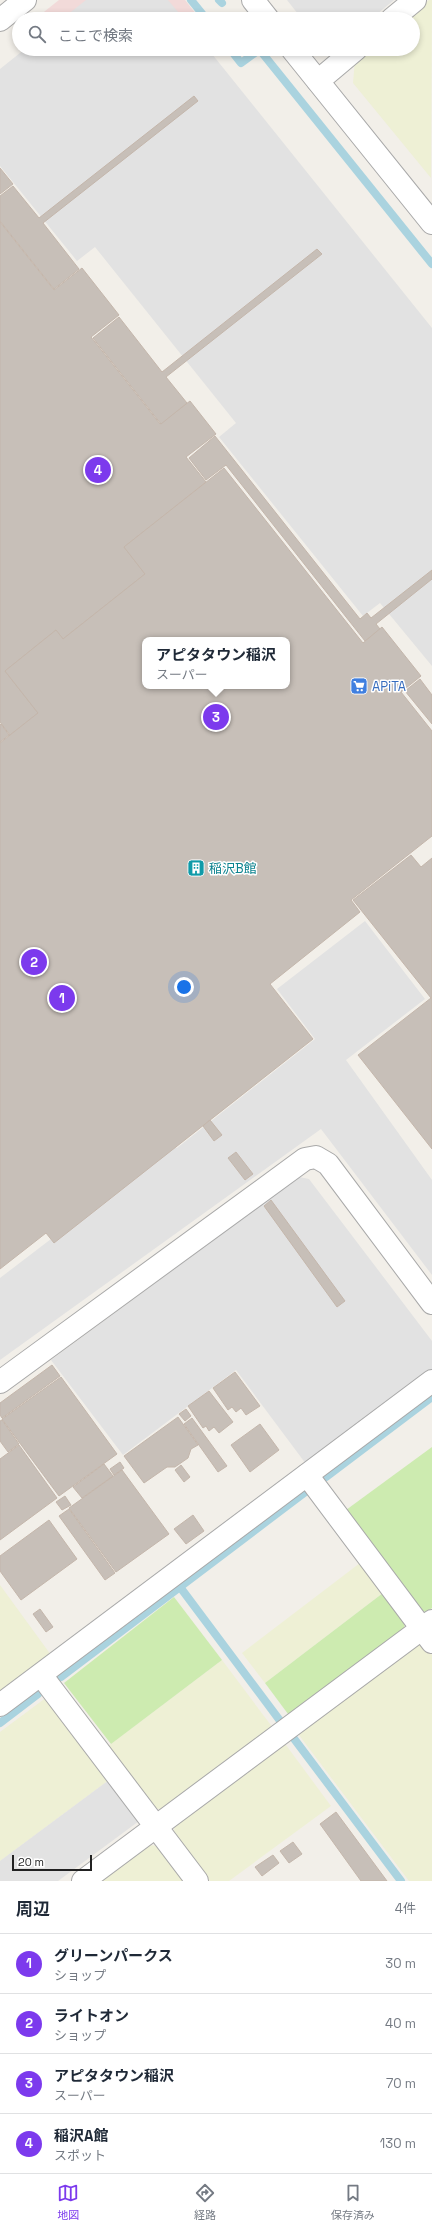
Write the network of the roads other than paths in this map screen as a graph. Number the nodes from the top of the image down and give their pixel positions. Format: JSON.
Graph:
{"nodes":[{"id":1,"x":25,"y":0,"type":"edge"},
{"id":2,"x":253,"y":0,"type":"edge"},
{"id":3,"x":415,"y":0,"type":"edge"},
{"id":4,"x":262,"y":12,"type":"edge"},
{"id":5,"x":400,"y":12,"type":"edge"},
{"id":6,"x":0,"y":20,"type":"edge"},
{"id":7,"x":298,"y":56,"type":"edge"},
{"id":8,"x":348,"y":56,"type":"edge"},
{"id":9,"x":318,"y":81,"type":"junction"},
{"id":10,"x":432,"y":223,"type":"edge"},
{"id":11,"x":432,"y":1303,"type":"edge"},
{"id":12,"x":432,"y":1381,"type":"edge"},
{"id":13,"x":0,"y":1382,"type":"edge"},
{"id":14,"x":307,"y":1475,"type":"junction"},
{"id":15,"x":429,"y":1631,"type":"edge"},
{"id":16,"x":41,"y":1675,"type":"junction"},
{"id":17,"x":0,"y":1705,"type":"edge"},
{"id":18,"x":157,"y":1826,"type":"junction"},
{"id":19,"x":83,"y":1881,"type":"edge"},
{"id":20,"x":197,"y":1881,"type":"edge"}],
"edges":[{"from":1,"to":6,"type":"street"},
{"from":2,"to":4,"type":"street"},
{"from":3,"to":5,"type":"street"},
{"from":7,"to":9,"type":"street"},
{"from":8,"to":9,"type":"street"},
{"from":9,"to":10,"type":"street"},
{"from":11,"to":13,"type":"street"},
{"from":12,"to":14,"type":"street"},
{"from":14,"to":15,"type":"street"},
{"from":14,"to":16,"type":"street"},
{"from":15,"to":18,"type":"street"},
{"from":16,"to":17,"type":"street"},
{"from":16,"to":18,"type":"street"},
{"from":18,"to":19,"type":"street"},
{"from":18,"to":20,"type":"street"}]}
